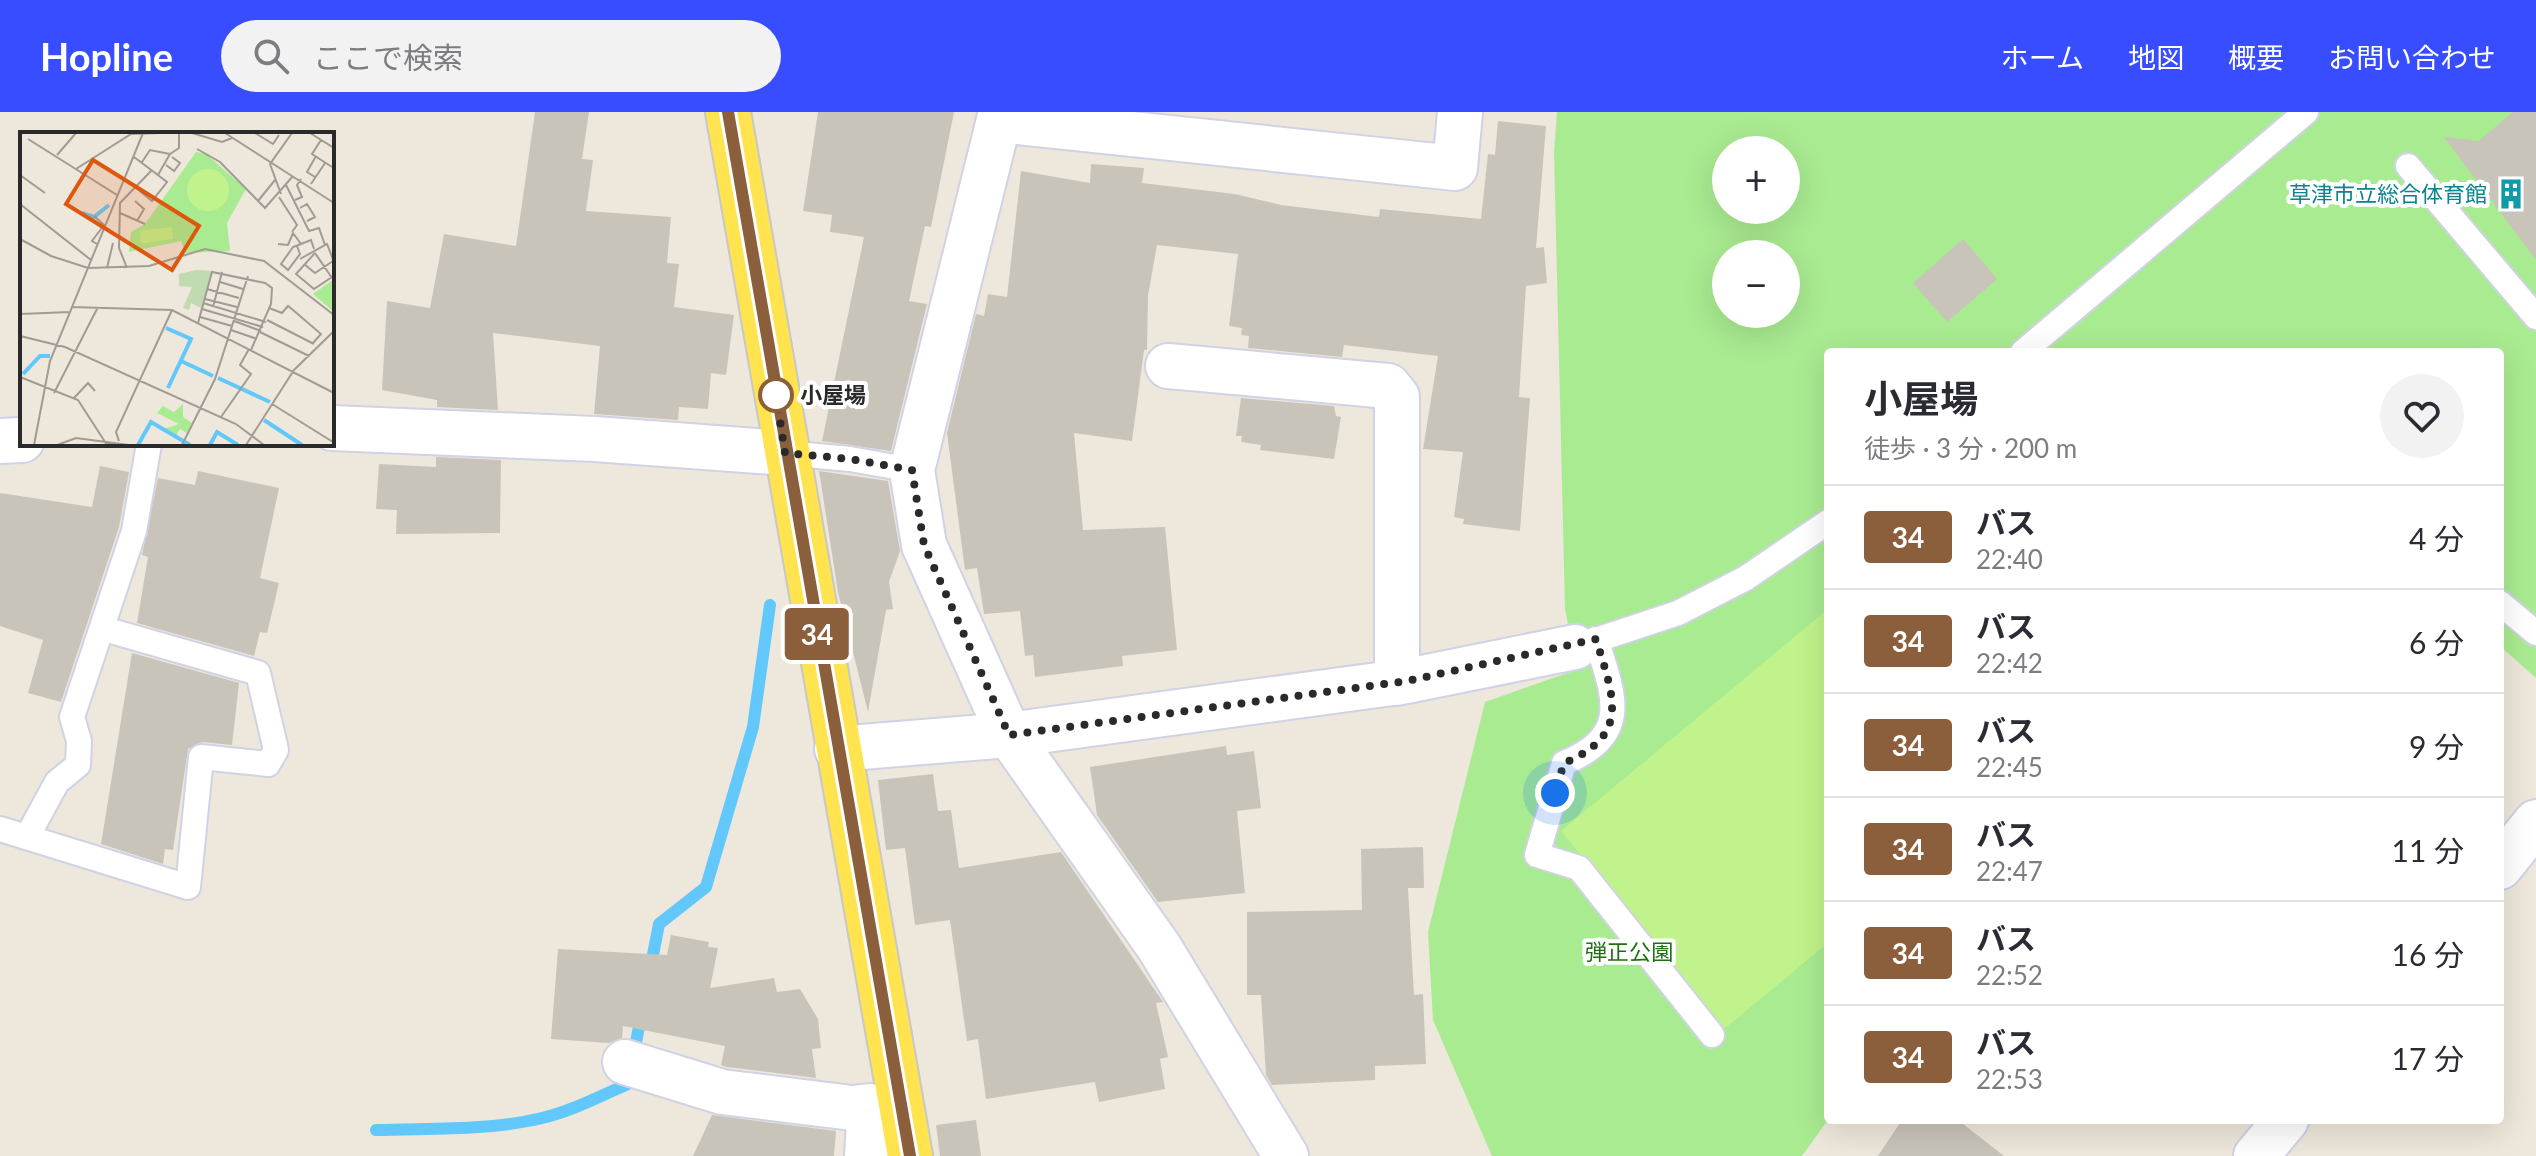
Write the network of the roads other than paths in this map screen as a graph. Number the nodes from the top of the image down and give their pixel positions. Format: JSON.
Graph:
{"nodes":[{"id":1,"x":728,"y":112,"type":"edge"},
{"id":2,"x":1460,"y":112,"type":"edge"},
{"id":3,"x":2306,"y":112,"type":"edge"},
{"id":4,"x":1000,"y":116,"type":"edge"},
{"id":5,"x":2408,"y":166,"type":"dead end"},
{"id":6,"x":2536,"y":317,"type":"edge"},
{"id":7,"x":2028,"y":348,"type":"edge"},
{"id":8,"x":1168,"y":366,"type":"dead end"},
{"id":9,"x":334,"y":428,"type":"edge"},
{"id":10,"x":20,"y":440,"type":"edge"},
{"id":11,"x":0,"y":441,"type":"edge"},
{"id":12,"x":149,"y":446,"type":"edge"},
{"id":13,"x":785,"y":453,"type":"junction"},
{"id":14,"x":912,"y":470,"type":"junction"},
{"id":15,"x":1824,"y":525,"type":"edge"},
{"id":16,"x":2504,"y":606,"type":"edge"},
{"id":17,"x":104,"y":629,"type":"junction"},
{"id":18,"x":2536,"y":633,"type":"edge"},
{"id":19,"x":1585,"y":643,"type":"junction"},
{"id":20,"x":1397,"y":683,"type":"junction"},
{"id":21,"x":1009,"y":735,"type":"junction"},
{"id":22,"x":837,"y":749,"type":"junction"},
{"id":23,"x":2536,"y":822,"type":"edge"},
{"id":24,"x":0,"y":829,"type":"edge"},
{"id":25,"x":27,"y":837,"type":"junction"},
{"id":26,"x":2504,"y":862,"type":"edge"},
{"id":27,"x":1712,"y":1035,"type":"dead end"},
{"id":28,"x":625,"y":1062,"type":"dead end"},
{"id":29,"x":885,"y":1102,"type":"junction"},
{"id":30,"x":2283,"y":1124,"type":"edge"},
{"id":31,"x":867,"y":1156,"type":"edge"},
{"id":32,"x":910,"y":1156,"type":"edge"},
{"id":33,"x":1286,"y":1156,"type":"edge"},
{"id":34,"x":2256,"y":1156,"type":"edge"}],
"edges":[{"from":1,"to":13,"type":"main road"},
{"from":2,"to":4,"type":"street"},
{"from":3,"to":7,"type":"lane"},
{"from":4,"to":14,"type":"street"},
{"from":5,"to":6,"type":"lane"},
{"from":8,"to":20,"type":"street"},
{"from":9,"to":13,"type":"street"},
{"from":10,"to":11,"type":"street"},
{"from":12,"to":17,"type":"lane"},
{"from":13,"to":14,"type":"lane"},
{"from":13,"to":22,"type":"main road"},
{"from":14,"to":21,"type":"street"},
{"from":15,"to":19,"type":"lane"},
{"from":16,"to":18,"type":"lane"},
{"from":17,"to":25,"type":"lane"},
{"from":17,"to":25,"type":"lane"},
{"from":19,"to":20,"type":"street"},
{"from":19,"to":27,"type":"lane"},
{"from":20,"to":21,"type":"street"},
{"from":21,"to":22,"type":"street"},
{"from":21,"to":33,"type":"street"},
{"from":22,"to":29,"type":"main road"},
{"from":23,"to":26,"type":"street"},
{"from":24,"to":25,"type":"lane"},
{"from":28,"to":29,"type":"street"},
{"from":29,"to":31,"type":"street"},
{"from":29,"to":32,"type":"main road"},
{"from":30,"to":34,"type":"street"}]}
